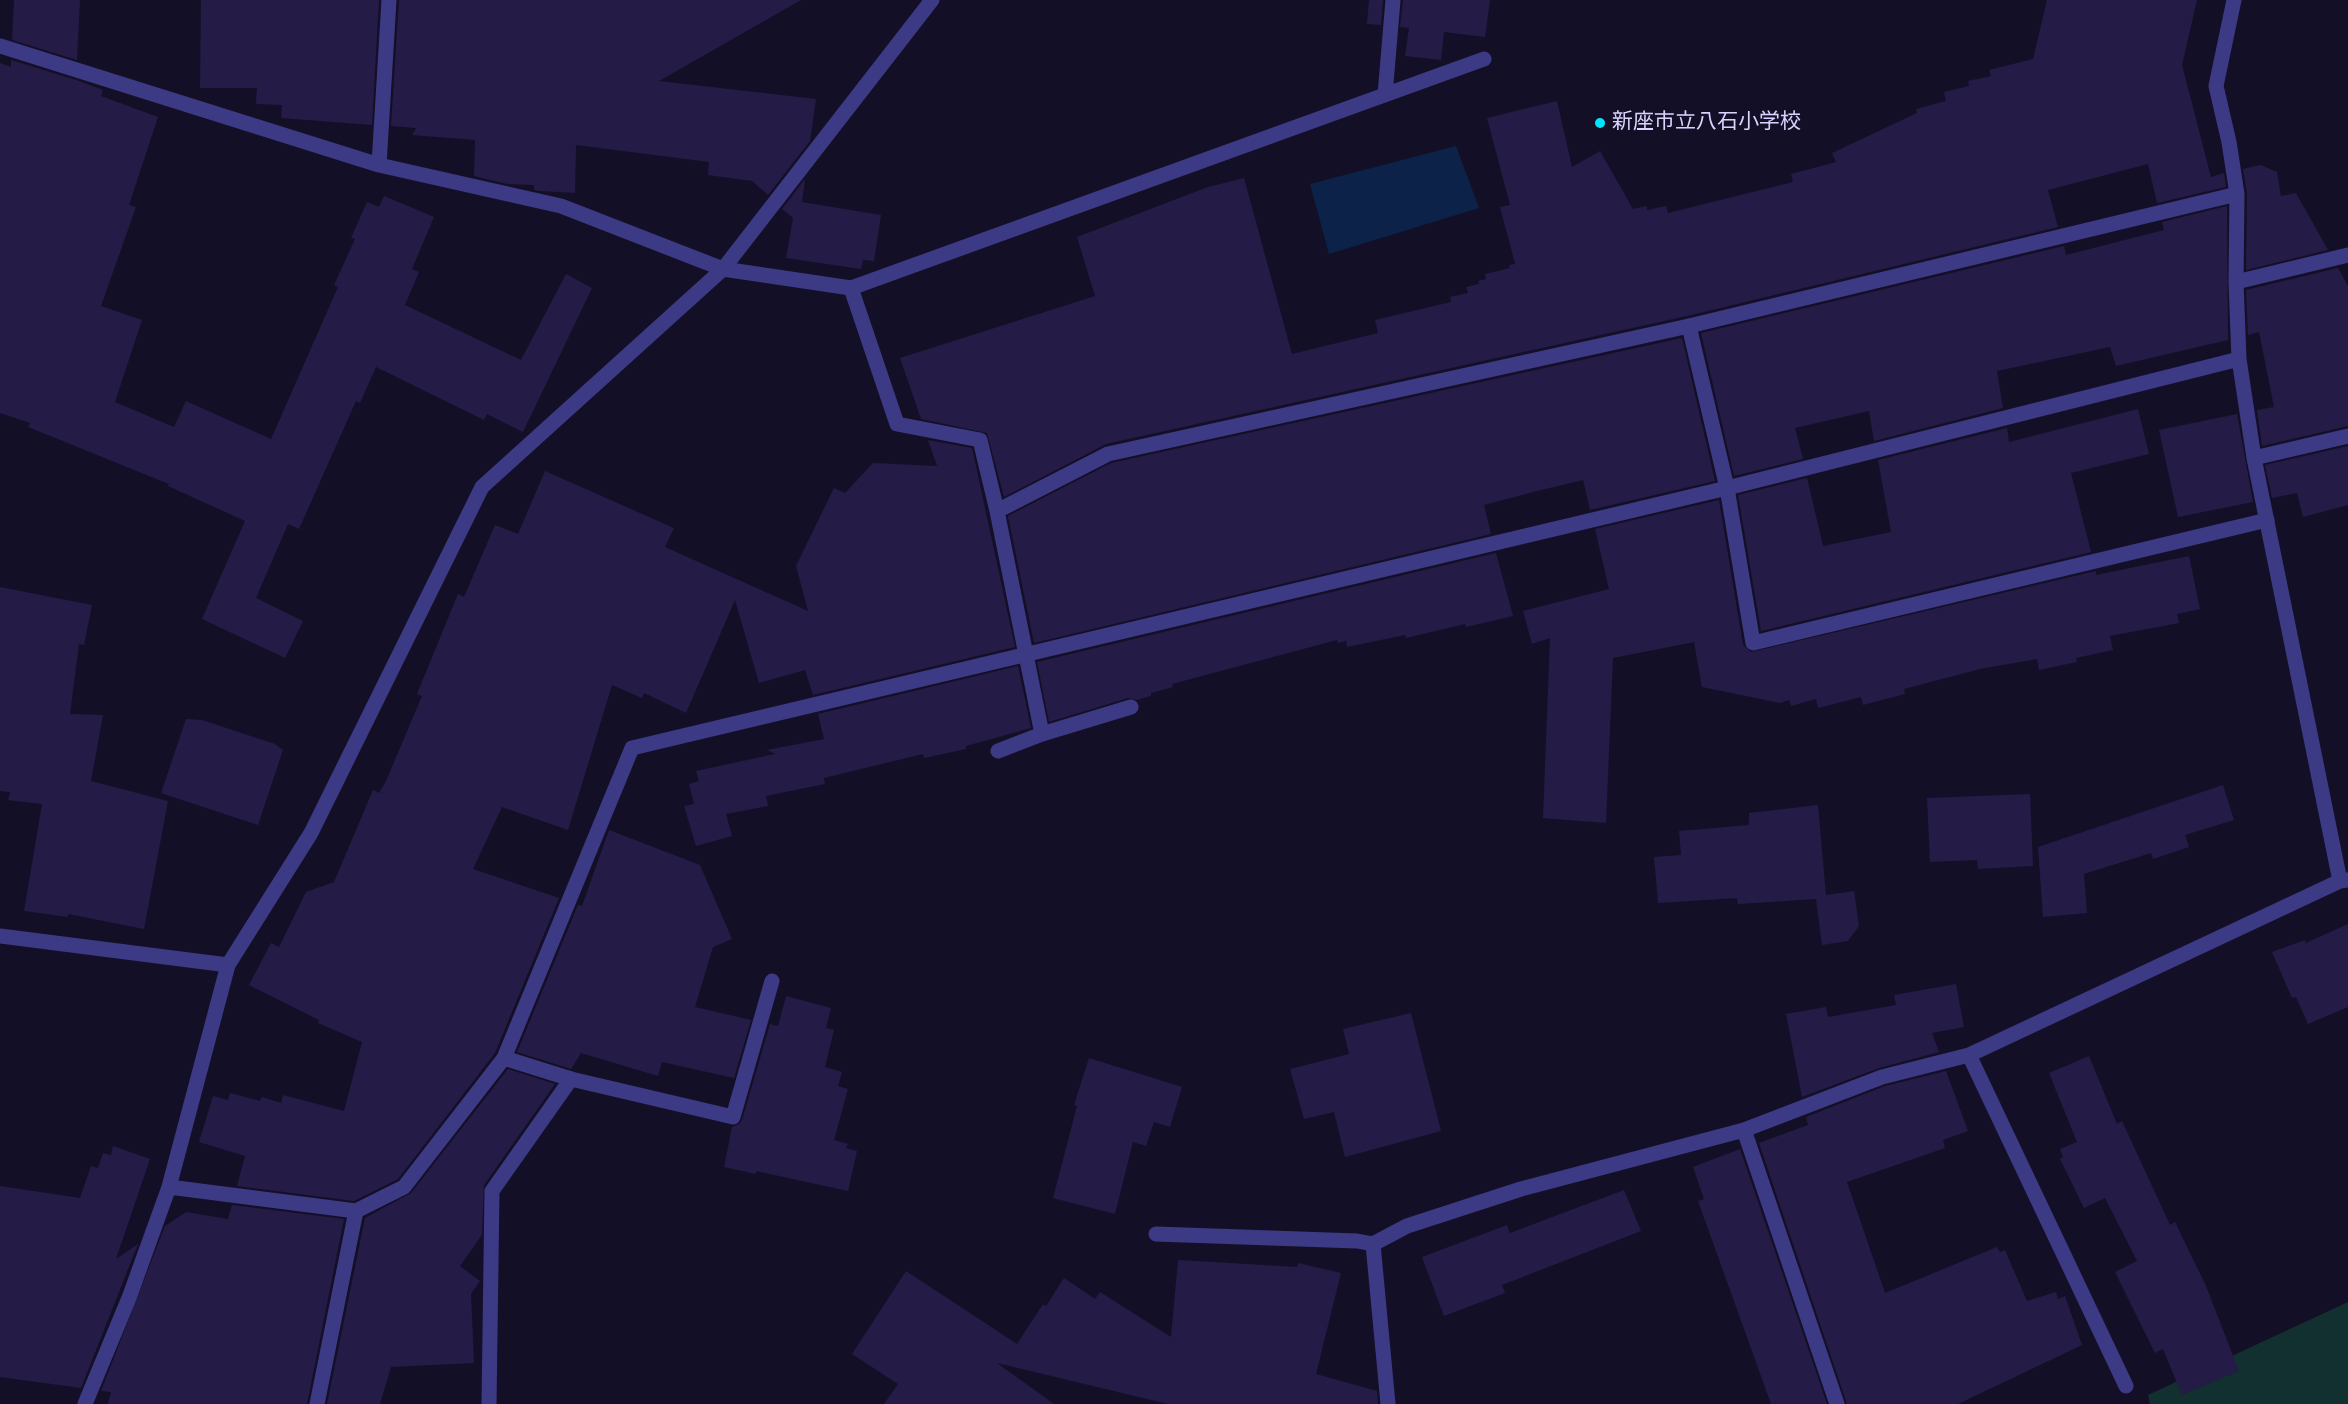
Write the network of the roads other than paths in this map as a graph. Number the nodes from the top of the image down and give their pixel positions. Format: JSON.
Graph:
{"nodes":[{"id":1,"x":389,"y":0,"type":"edge"},
{"id":2,"x":932,"y":0,"type":"edge"},
{"id":3,"x":1393,"y":0,"type":"edge"},
{"id":4,"x":2234,"y":0,"type":"edge"},
{"id":5,"x":0,"y":46,"type":"edge"},
{"id":6,"x":1484,"y":59,"type":"dead end"},
{"id":7,"x":1385,"y":95,"type":"junction"},
{"id":8,"x":379,"y":165,"type":"junction"},
{"id":9,"x":2237,"y":194,"type":"junction"},
{"id":10,"x":2348,"y":255,"type":"edge"},
{"id":11,"x":723,"y":269,"type":"junction"},
{"id":12,"x":2236,"y":282,"type":"junction"},
{"id":13,"x":850,"y":288,"type":"junction"},
{"id":14,"x":1689,"y":326,"type":"junction"},
{"id":15,"x":2239,"y":359,"type":"junction"},
{"id":16,"x":2348,"y":436,"type":"edge"},
{"id":17,"x":2254,"y":458,"type":"junction"},
{"id":18,"x":1727,"y":488,"type":"junction"},
{"id":19,"x":997,"y":511,"type":"junction"},
{"id":20,"x":2266,"y":520,"type":"junction"},
{"id":21,"x":1027,"y":654,"type":"junction"},
{"id":22,"x":1131,"y":707,"type":"dead end"},
{"id":23,"x":1042,"y":734,"type":"junction"},
{"id":24,"x":998,"y":751,"type":"dead end"},
{"id":25,"x":2344,"y":880,"type":"edge"},
{"id":26,"x":0,"y":936,"type":"edge"},
{"id":27,"x":228,"y":964,"type":"junction"},
{"id":28,"x":772,"y":981,"type":"dead end"},
{"id":29,"x":1969,"y":1055,"type":"junction"},
{"id":30,"x":504,"y":1058,"type":"junction"},
{"id":31,"x":571,"y":1079,"type":"junction"},
{"id":32,"x":1744,"y":1130,"type":"junction"},
{"id":33,"x":169,"y":1187,"type":"junction"},
{"id":34,"x":356,"y":1211,"type":"junction"},
{"id":35,"x":1156,"y":1234,"type":"dead end"},
{"id":36,"x":1373,"y":1244,"type":"junction"},
{"id":37,"x":2126,"y":1386,"type":"dead end"},
{"id":38,"x":85,"y":1404,"type":"edge"},
{"id":39,"x":317,"y":1404,"type":"edge"},
{"id":40,"x":489,"y":1404,"type":"edge"},
{"id":41,"x":1388,"y":1404,"type":"edge"},
{"id":42,"x":1837,"y":1404,"type":"edge"}],
"edges":[{"from":1,"to":8,"type":"street"},
{"from":2,"to":11,"type":"street"},
{"from":3,"to":7,"type":"street"},
{"from":4,"to":9,"type":"street"},
{"from":5,"to":8,"type":"street"},
{"from":6,"to":7,"type":"street"},
{"from":7,"to":13,"type":"street"},
{"from":8,"to":11,"type":"street"},
{"from":9,"to":12,"type":"street"},
{"from":9,"to":14,"type":"street"},
{"from":10,"to":12,"type":"street"},
{"from":11,"to":13,"type":"street"},
{"from":11,"to":27,"type":"street"},
{"from":12,"to":15,"type":"street"},
{"from":13,"to":19,"type":"street"},
{"from":14,"to":18,"type":"street"},
{"from":14,"to":19,"type":"street"},
{"from":15,"to":17,"type":"street"},
{"from":15,"to":18,"type":"street"},
{"from":16,"to":17,"type":"street"},
{"from":17,"to":20,"type":"street"},
{"from":18,"to":20,"type":"street"},
{"from":18,"to":21,"type":"street"},
{"from":19,"to":21,"type":"street"},
{"from":20,"to":25,"type":"street"},
{"from":21,"to":23,"type":"street"},
{"from":21,"to":30,"type":"street"},
{"from":22,"to":23,"type":"street"},
{"from":23,"to":24,"type":"street"},
{"from":25,"to":29,"type":"street"},
{"from":26,"to":27,"type":"street"},
{"from":27,"to":33,"type":"street"},
{"from":28,"to":31,"type":"street"},
{"from":29,"to":32,"type":"street"},
{"from":29,"to":37,"type":"street"},
{"from":30,"to":31,"type":"street"},
{"from":30,"to":34,"type":"street"},
{"from":31,"to":40,"type":"street"},
{"from":32,"to":36,"type":"street"},
{"from":32,"to":42,"type":"street"},
{"from":33,"to":34,"type":"street"},
{"from":33,"to":38,"type":"street"},
{"from":34,"to":39,"type":"street"},
{"from":35,"to":36,"type":"street"},
{"from":36,"to":41,"type":"street"}]}
